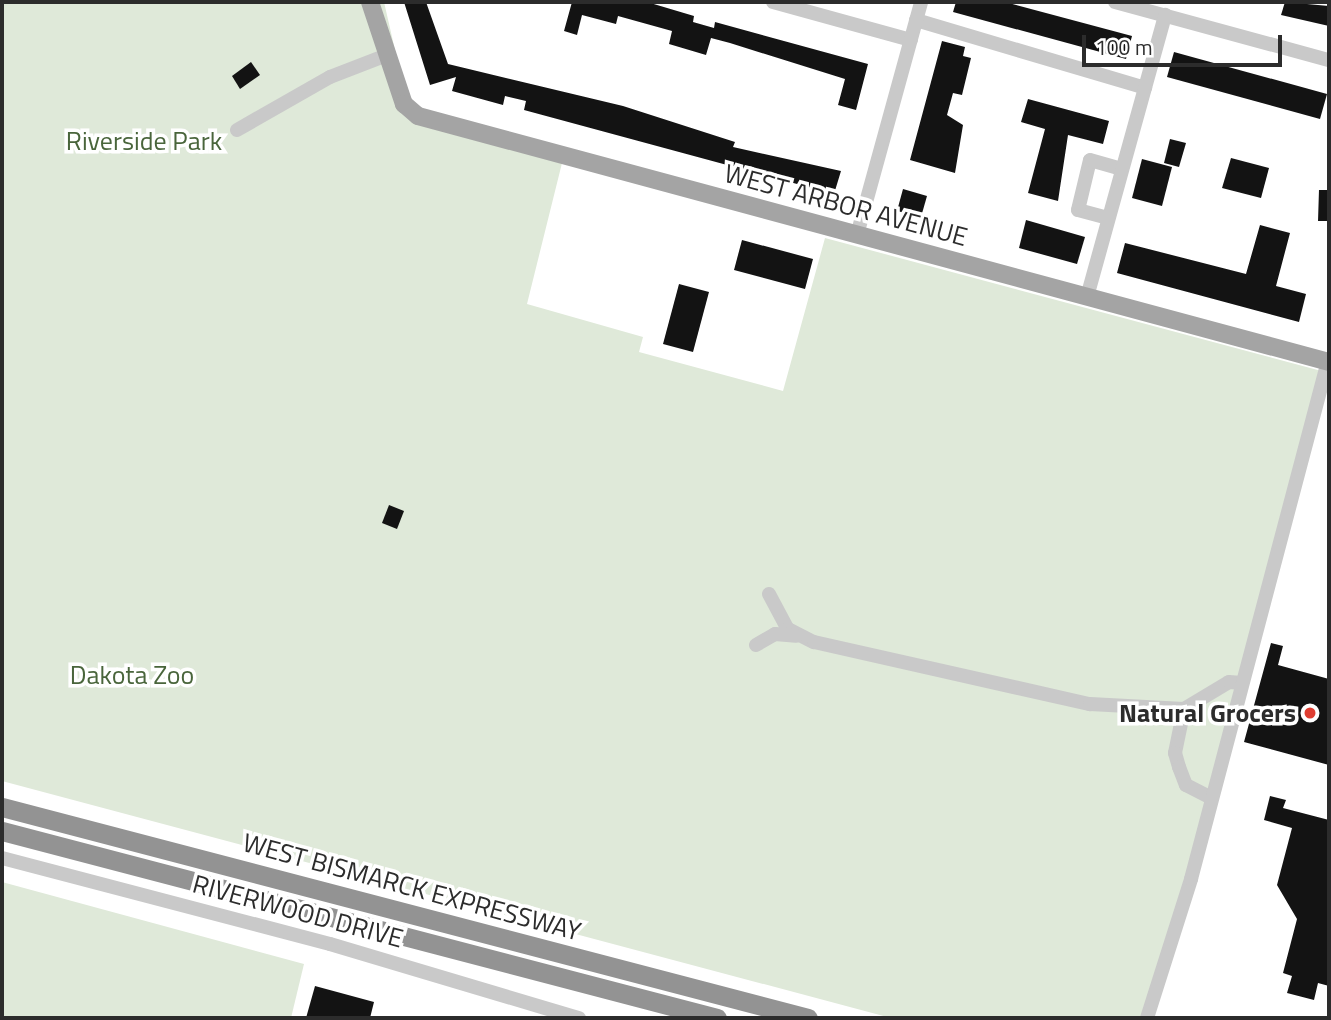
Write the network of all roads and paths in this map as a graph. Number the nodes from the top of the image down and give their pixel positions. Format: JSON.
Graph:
{"nodes":[{"id":1,"x":370,"y":2,"type":"edge"},
{"id":2,"x":773,"y":2,"type":"edge"},
{"id":3,"x":921,"y":2,"type":"edge"},
{"id":4,"x":1115,"y":2,"type":"edge"},
{"id":5,"x":1165,"y":15,"type":"junction"},
{"id":6,"x":916,"y":20,"type":"junction"},
{"id":7,"x":911,"y":40,"type":"junction"},
{"id":8,"x":387,"y":55,"type":"junction"},
{"id":9,"x":1329,"y":60,"type":"edge"},
{"id":10,"x":1145,"y":88,"type":"junction"},
{"id":11,"x":237,"y":130,"type":"dead end"},
{"id":12,"x":1122,"y":169,"type":"junction"},
{"id":13,"x":1108,"y":218,"type":"junction"},
{"id":14,"x":857,"y":235,"type":"junction"},
{"id":15,"x":1087,"y":297,"type":"junction"},
{"id":16,"x":1329,"y":362,"type":"edge"},
{"id":17,"x":769,"y":594,"type":"dead end"},
{"id":18,"x":814,"y":642,"type":"junction"},
{"id":19,"x":756,"y":645,"type":"dead end"},
{"id":20,"x":1242,"y":683,"type":"junction"},
{"id":21,"x":1184,"y":709,"type":"junction"},
{"id":22,"x":1211,"y":799,"type":"junction"},
{"id":23,"x":2,"y":807,"type":"edge"},
{"id":24,"x":2,"y":831,"type":"edge"},
{"id":25,"x":2,"y":858,"type":"edge"},
{"id":26,"x":579,"y":1018,"type":"edge"},
{"id":27,"x":717,"y":1018,"type":"edge"},
{"id":28,"x":808,"y":1018,"type":"edge"},
{"id":29,"x":1147,"y":1018,"type":"edge"}],
"edges":[{"from":1,"to":8,"type":"main road","name":"WEST ARBOR AVENUE"},
{"from":2,"to":7,"type":"street"},
{"from":3,"to":6,"type":"street"},
{"from":4,"to":5,"type":"street"},
{"from":5,"to":9,"type":"street"},
{"from":5,"to":10,"type":"street"},
{"from":6,"to":7,"type":"street"},
{"from":6,"to":10,"type":"street"},
{"from":7,"to":14,"type":"street"},
{"from":8,"to":11,"type":"street"},
{"from":8,"to":14,"type":"main road","name":"WEST ARBOR AVENUE"},
{"from":10,"to":12,"type":"street"},
{"from":12,"to":13,"type":"street"},
{"from":12,"to":13,"type":"street"},
{"from":13,"to":15,"type":"street"},
{"from":14,"to":15,"type":"main road","name":"WEST ARBOR AVENUE"},
{"from":15,"to":16,"type":"main road","name":"WEST ARBOR AVENUE"},
{"from":16,"to":20,"type":"street"},
{"from":17,"to":18,"type":"street"},
{"from":18,"to":19,"type":"street"},
{"from":18,"to":21,"type":"street"},
{"from":20,"to":21,"type":"street"},
{"from":20,"to":22,"type":"street"},
{"from":21,"to":22,"type":"street"},
{"from":22,"to":29,"type":"street"},
{"from":23,"to":28,"type":"highway","name":"WEST BISMARCK EXPRESSWAY"},
{"from":24,"to":27,"type":"highway","name":"WEST BISMARCK EXPRESSWAY"},
{"from":25,"to":26,"type":"street","name":"RIVERWOOD DRIVE"}]}
